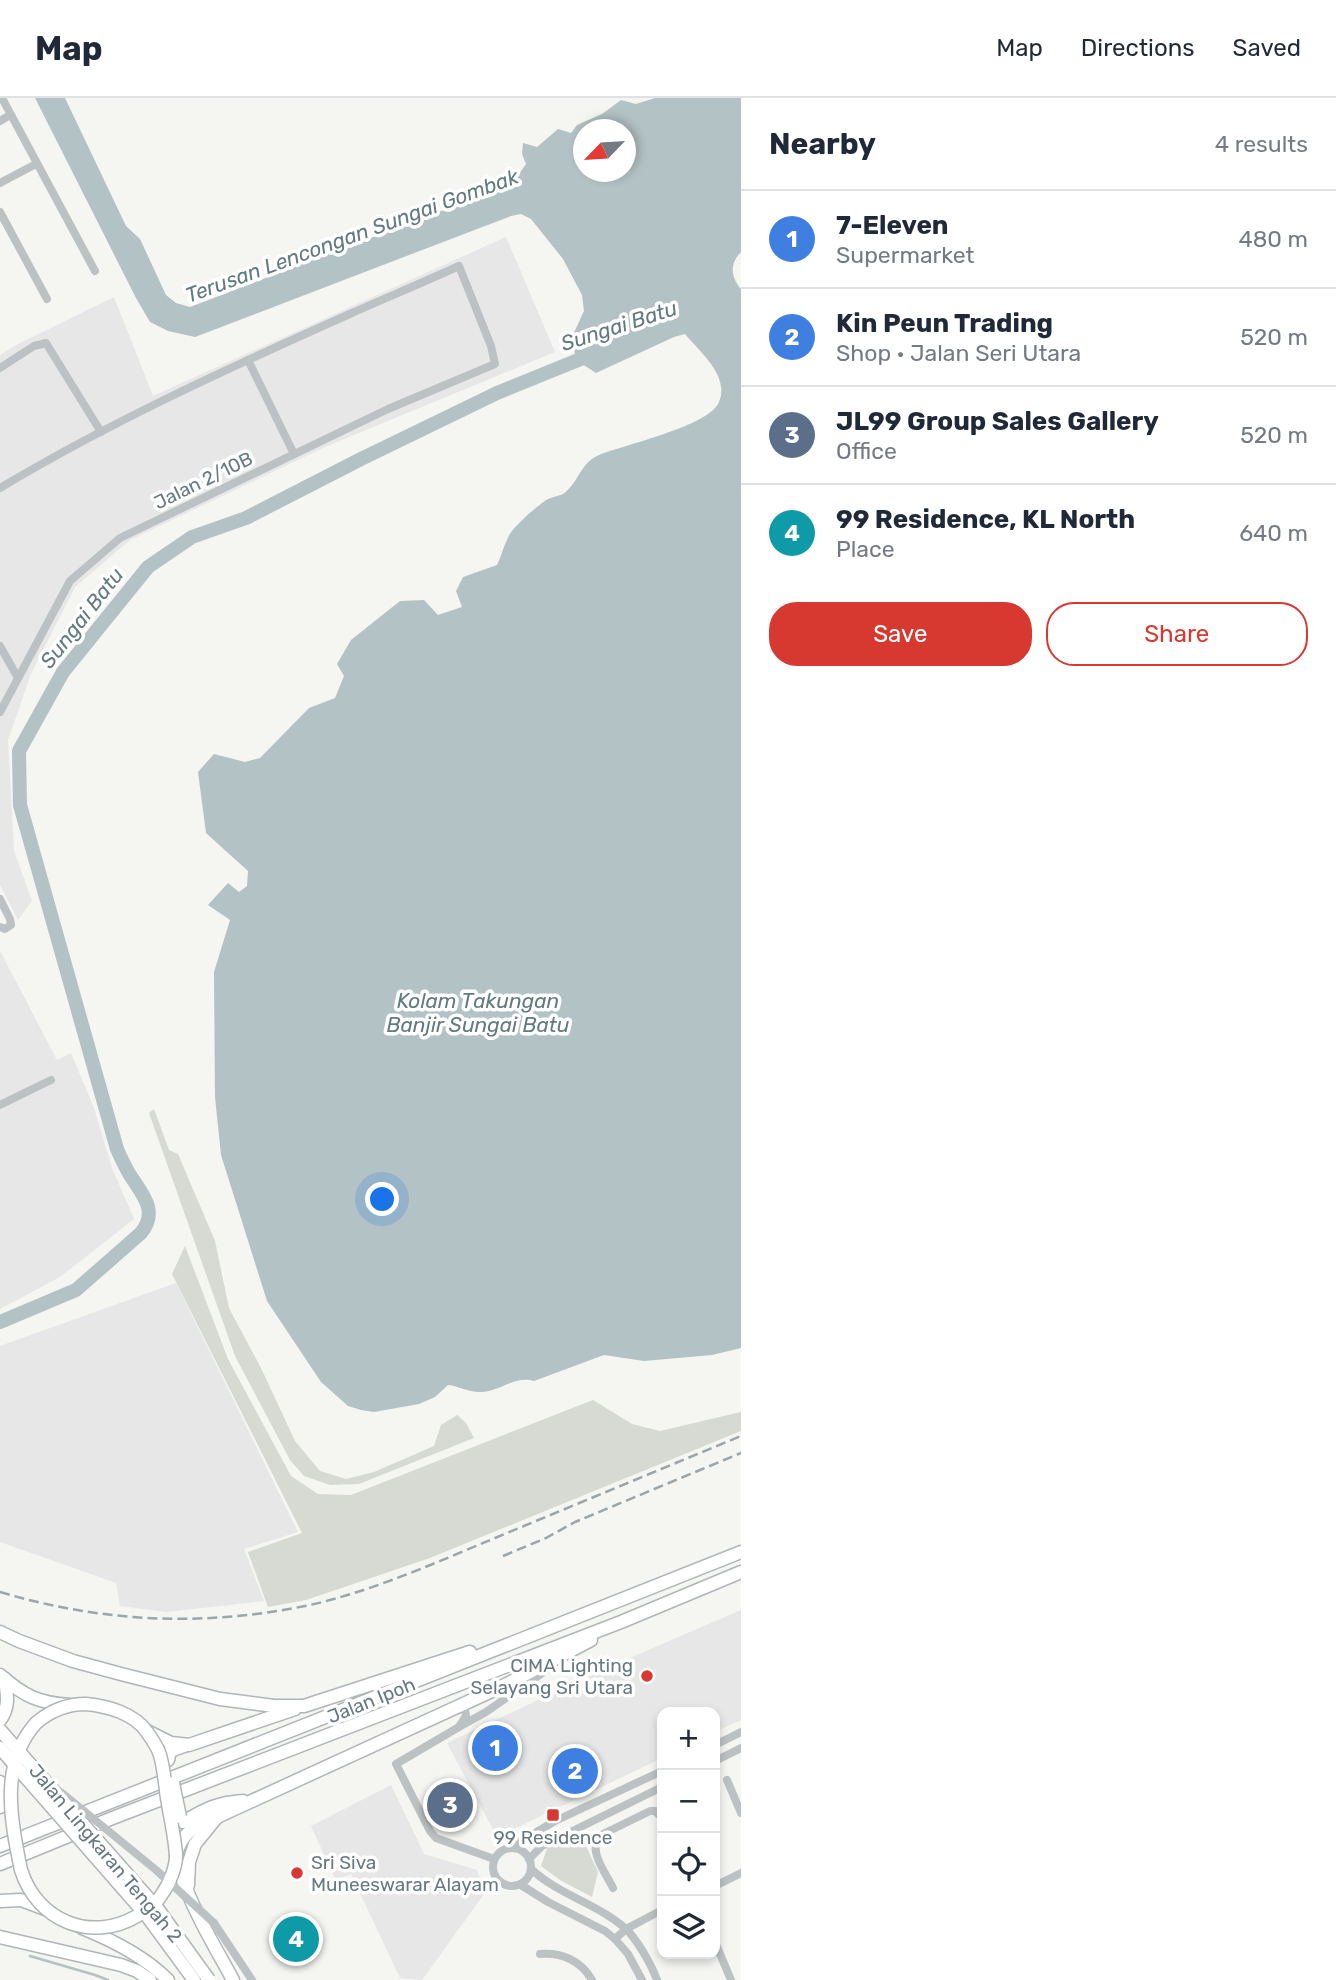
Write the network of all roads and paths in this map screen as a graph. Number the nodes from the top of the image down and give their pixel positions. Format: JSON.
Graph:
{"nodes":[{"id":1,"x":2,"y":98,"type":"edge"},
{"id":2,"x":10,"y":116,"type":"junction"},
{"id":3,"x":0,"y":121,"type":"edge"},
{"id":4,"x":36,"y":164,"type":"junction"},
{"id":5,"x":0,"y":183,"type":"edge"},
{"id":6,"x":0,"y":212,"type":"edge"},
{"id":7,"x":95,"y":271,"type":"dead end"},
{"id":8,"x":47,"y":299,"type":"dead end"},
{"id":9,"x":248,"y":360,"type":"junction"},
{"id":10,"x":0,"y":368,"type":"edge"},
{"id":11,"x":101,"y":432,"type":"junction"},
{"id":12,"x":294,"y":454,"type":"junction"},
{"id":13,"x":0,"y":488,"type":"edge"},
{"id":14,"x":0,"y":646,"type":"edge"},
{"id":15,"x":18,"y":678,"type":"junction"},
{"id":16,"x":0,"y":712,"type":"edge"},
{"id":17,"x":0,"y":899,"type":"edge"},
{"id":18,"x":0,"y":927,"type":"edge"},
{"id":19,"x":51,"y":1080,"type":"dead end"},
{"id":20,"x":0,"y":1105,"type":"edge"},
{"id":21,"x":741,"y":1552,"type":"edge"},
{"id":22,"x":741,"y":1572,"type":"edge"},
{"id":23,"x":612,"y":1603,"type":"junction"},
{"id":24,"x":621,"y":1622,"type":"junction"},
{"id":25,"x":0,"y":1632,"type":"edge"},
{"id":26,"x":573,"y":1651,"type":"junction"},
{"id":27,"x":2,"y":1677,"type":"edge"},
{"id":28,"x":70,"y":1705,"type":"junction"},
{"id":29,"x":304,"y":1706,"type":"junction"},
{"id":30,"x":458,"y":1706,"type":"junction"},
{"id":31,"x":0,"y":1720,"type":"edge"},
{"id":32,"x":459,"y":1727,"type":"junction"},
{"id":33,"x":0,"y":1730,"type":"edge"},
{"id":34,"x":147,"y":1731,"type":"junction"},
{"id":35,"x":741,"y":1732,"type":"edge"},
{"id":36,"x":720,"y":1742,"type":"edge"},
{"id":37,"x":189,"y":1745,"type":"junction"},
{"id":38,"x":0,"y":1748,"type":"edge"},
{"id":39,"x":741,"y":1748,"type":"edge"},
{"id":40,"x":720,"y":1758,"type":"edge"},
{"id":41,"x":657,"y":1773,"type":"edge"},
{"id":42,"x":41,"y":1776,"type":"junction"},
{"id":43,"x":727,"y":1780,"type":"dead end"},
{"id":44,"x":3,"y":1788,"type":"edge"},
{"id":45,"x":657,"y":1789,"type":"edge"},
{"id":46,"x":251,"y":1801,"type":"junction"},
{"id":47,"x":0,"y":1807,"type":"edge"},
{"id":48,"x":657,"y":1813,"type":"edge"},
{"id":49,"x":741,"y":1813,"type":"edge"},
{"id":50,"x":217,"y":1816,"type":"junction"},
{"id":51,"x":0,"y":1846,"type":"edge"},
{"id":52,"x":513,"y":1848,"type":"junction"},
{"id":53,"x":176,"y":1858,"type":"junction"},
{"id":54,"x":494,"y":1859,"type":"junction"},
{"id":55,"x":529,"y":1859,"type":"junction"},
{"id":56,"x":0,"y":1864,"type":"edge"},
{"id":57,"x":531,"y":1869,"type":"junction"},
{"id":58,"x":741,"y":1873,"type":"edge"},
{"id":59,"x":720,"y":1884,"type":"edge"},
{"id":60,"x":521,"y":1885,"type":"junction"},
{"id":61,"x":613,"y":1888,"type":"dead end"},
{"id":62,"x":187,"y":1892,"type":"junction"},
{"id":63,"x":0,"y":1900,"type":"edge"},
{"id":64,"x":45,"y":1909,"type":"junction"},
{"id":65,"x":657,"y":1913,"type":"edge"},
{"id":66,"x":77,"y":1925,"type":"junction"},
{"id":67,"x":626,"y":1929,"type":"junction"},
{"id":68,"x":0,"y":1937,"type":"edge"},
{"id":69,"x":615,"y":1939,"type":"junction"},
{"id":70,"x":540,"y":1954,"type":"dead end"},
{"id":71,"x":720,"y":1954,"type":"edge"},
{"id":72,"x":150,"y":1980,"type":"edge"},
{"id":73,"x":168,"y":1980,"type":"edge"},
{"id":74,"x":194,"y":1980,"type":"edge"},
{"id":75,"x":209,"y":1980,"type":"edge"},
{"id":76,"x":233,"y":1980,"type":"edge"},
{"id":77,"x":252,"y":1980,"type":"edge"},
{"id":78,"x":592,"y":1980,"type":"edge"},
{"id":79,"x":642,"y":1980,"type":"edge"},
{"id":80,"x":657,"y":1980,"type":"edge"},
{"id":81,"x":731,"y":1980,"type":"edge"}],
"edges":[{"from":1,"to":2,"type":"street"},
{"from":2,"to":3,"type":"street"},
{"from":2,"to":4,"type":"street"},
{"from":4,"to":5,"type":"street"},
{"from":4,"to":7,"type":"street"},
{"from":6,"to":8,"type":"street"},
{"from":9,"to":11,"type":"street"},
{"from":9,"to":12,"type":"street"},
{"from":9,"to":12,"type":"street","name":"Jalan 2/10B"},
{"from":10,"to":11,"type":"street"},
{"from":11,"to":13,"type":"street"},
{"from":12,"to":15,"type":"street","name":"Jalan 2/10B"},
{"from":14,"to":15,"type":"street"},
{"from":15,"to":16,"type":"street","name":"Jalan 2/10B"},
{"from":17,"to":18,"type":"street"},
{"from":19,"to":20,"type":"street"},
{"from":21,"to":23,"type":"highway","name":"Jalan Ipoh"},
{"from":22,"to":24,"type":"highway","name":"Jalan Ipoh"},
{"from":23,"to":29,"type":"highway"},
{"from":23,"to":51,"type":"highway","name":"Jalan Ipoh"},
{"from":24,"to":26,"type":"highway"},
{"from":24,"to":56,"type":"highway","name":"Jalan Ipoh"},
{"from":25,"to":29,"type":"highway"},
{"from":26,"to":30,"type":"highway"},
{"from":26,"to":32,"type":"street"},
{"from":27,"to":28,"type":"highway"},
{"from":27,"to":31,"type":"highway"},
{"from":28,"to":34,"type":"highway","bridge":true},
{"from":28,"to":44,"type":"highway","bridge":true},
{"from":29,"to":37,"type":"highway"},
{"from":30,"to":32,"type":"street"},
{"from":30,"to":46,"type":"highway"},
{"from":32,"to":54,"type":"street"},
{"from":33,"to":42,"type":"highway","name":"Jalan Lingkaran Tengah 2","bridge":true},
{"from":34,"to":37,"type":"highway"},
{"from":34,"to":53,"type":"highway","bridge":true},
{"from":35,"to":36,"type":"street"},
{"from":37,"to":46,"type":"highway","bridge":true},
{"from":38,"to":74,"type":"highway","name":"Jalan Lingkaran Tengah 2","bridge":true},
{"from":39,"to":40,"type":"street"},
{"from":41,"to":52,"type":"street"},
{"from":42,"to":75,"type":"highway","name":"Jalan Lingkaran Tengah 2","bridge":true},
{"from":42,"to":77,"type":"street","bridge":true},
{"from":43,"to":49,"type":"street"},
{"from":44,"to":47,"type":"highway"},
{"from":44,"to":64,"type":"highway","bridge":true},
{"from":45,"to":55,"type":"street"},
{"from":46,"to":50,"type":"highway"},
{"from":48,"to":61,"type":"street"},
{"from":50,"to":53,"type":"highway"},
{"from":50,"to":62,"type":"highway"},
{"from":52,"to":54,"type":"street"},
{"from":52,"to":55,"type":"street"},
{"from":53,"to":62,"type":"highway"},
{"from":53,"to":66,"type":"highway","bridge":true},
{"from":54,"to":60,"type":"street"},
{"from":55,"to":57,"type":"street"},
{"from":57,"to":60,"type":"street"},
{"from":57,"to":67,"type":"street"},
{"from":58,"to":59,"type":"street"},
{"from":60,"to":69,"type":"street"},
{"from":62,"to":76,"type":"highway"},
{"from":63,"to":64,"type":"highway"},
{"from":64,"to":66,"type":"highway","bridge":true},
{"from":65,"to":67,"type":"street"},
{"from":66,"to":73,"type":"highway"},
{"from":67,"to":69,"type":"street"},
{"from":67,"to":80,"type":"street"},
{"from":68,"to":72,"type":"highway"},
{"from":69,"to":79,"type":"street"},
{"from":70,"to":78,"type":"street"},
{"from":71,"to":81,"type":"street"}]}
